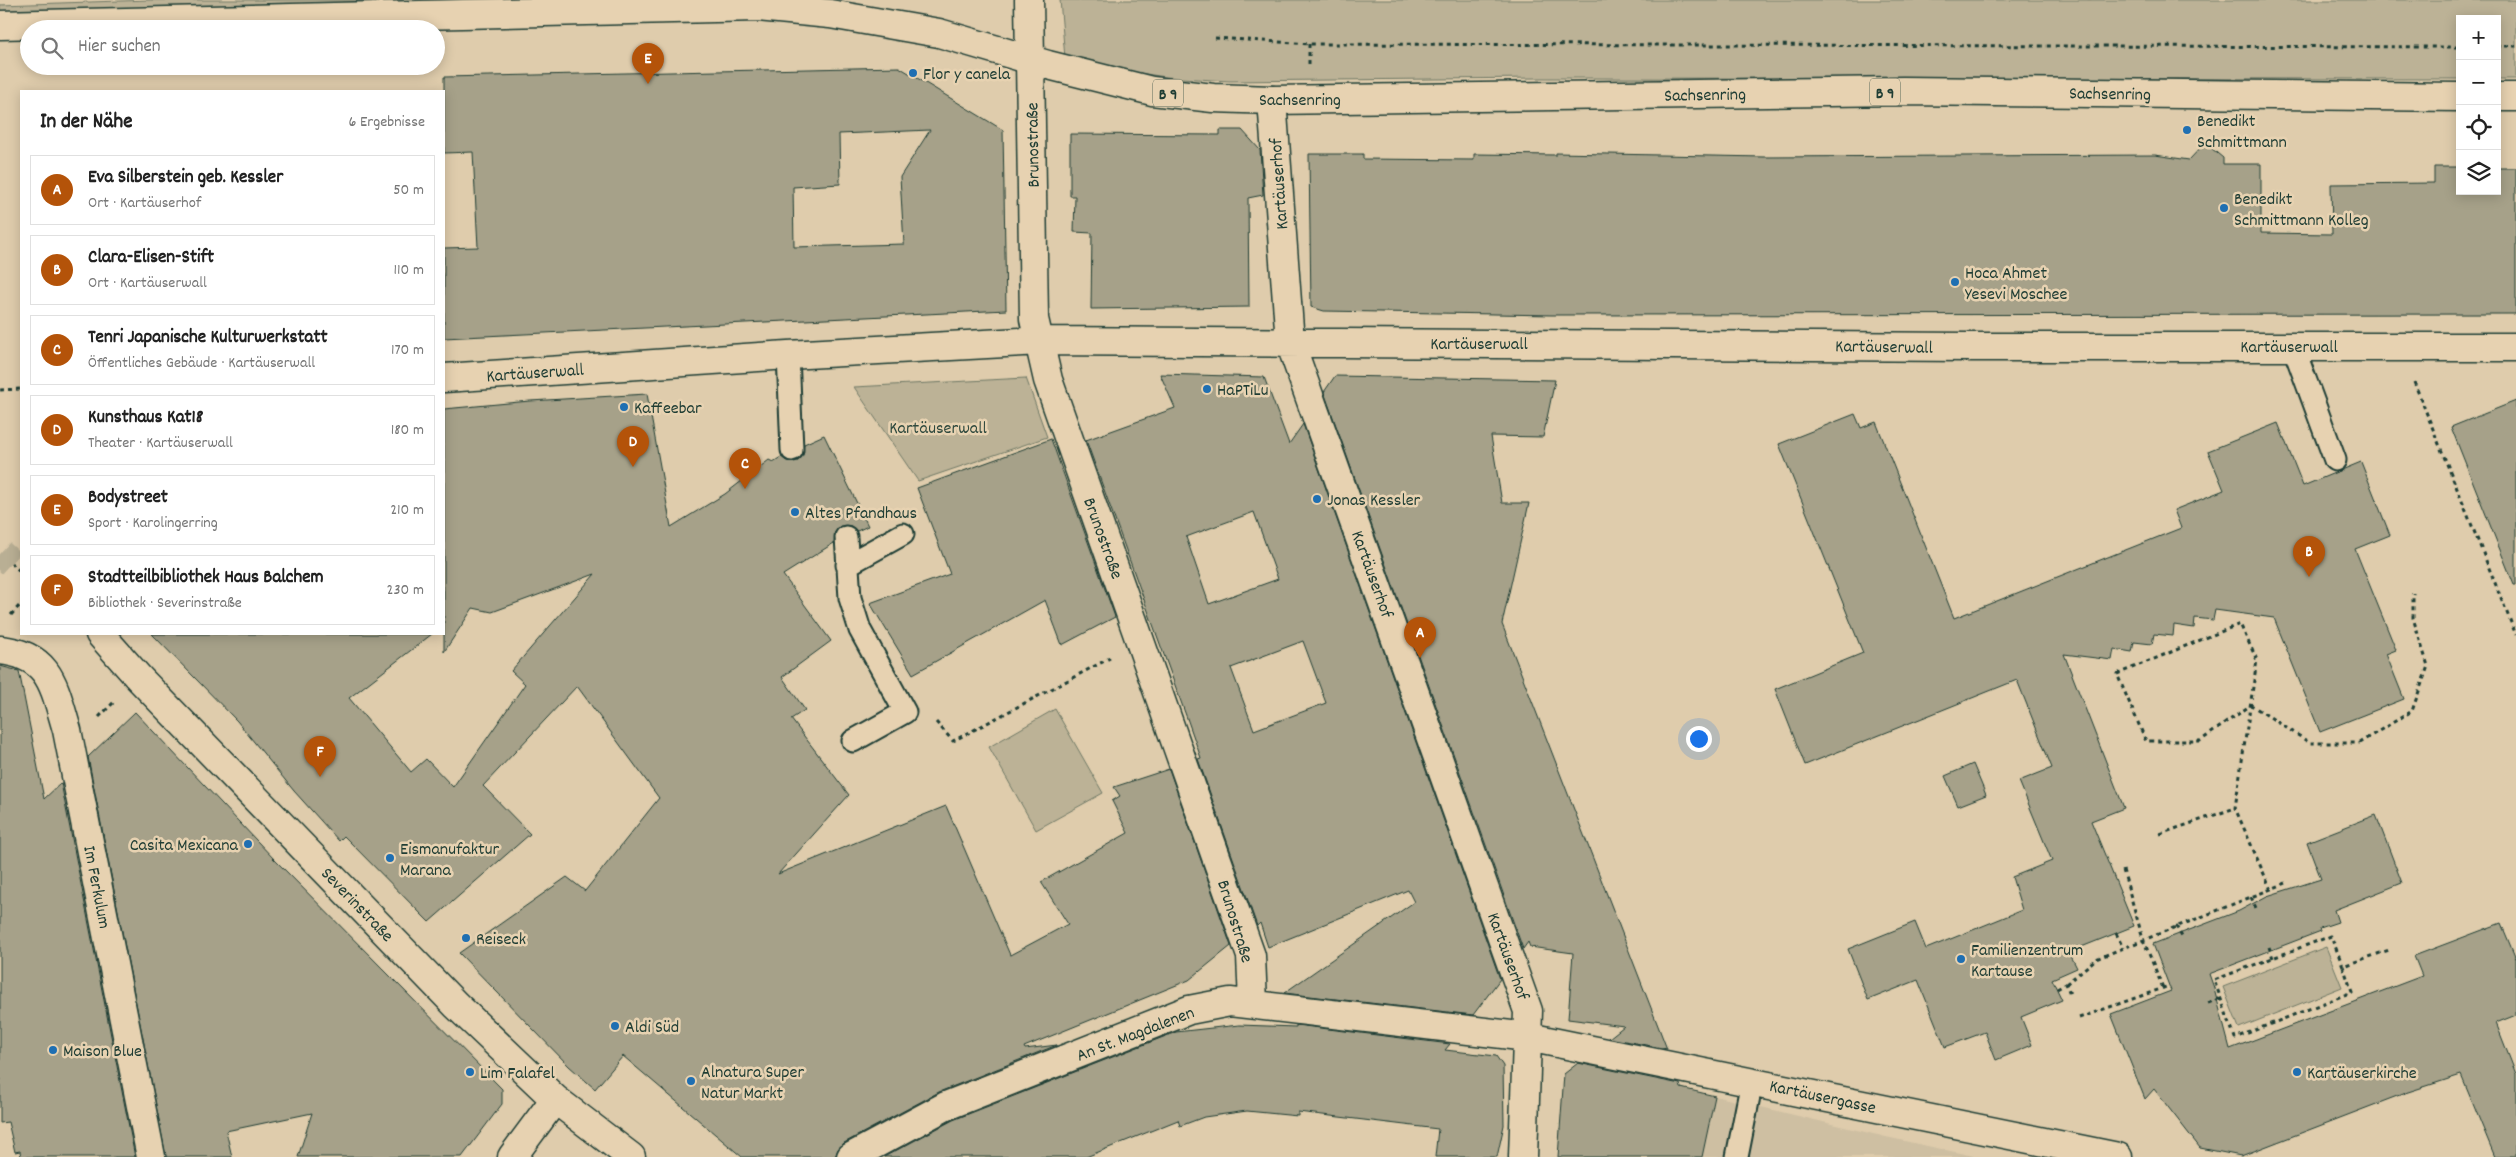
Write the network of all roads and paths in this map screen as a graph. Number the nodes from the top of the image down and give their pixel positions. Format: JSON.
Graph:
{"nodes":[{"id":1,"x":1029,"y":0,"type":"edge"},
{"id":2,"x":211,"y":20,"type":"edge"},
{"id":3,"x":0,"y":25,"type":"edge"},
{"id":4,"x":20,"y":25,"type":"edge"},
{"id":5,"x":1215,"y":38,"type":"dead end"},
{"id":6,"x":2501,"y":46,"type":"edge"},
{"id":7,"x":2516,"y":46,"type":"edge"},
{"id":8,"x":2456,"y":47,"type":"edge"},
{"id":9,"x":1030,"y":60,"type":"junction"},
{"id":10,"x":2456,"y":97,"type":"edge"},
{"id":11,"x":2501,"y":97,"type":"edge"},
{"id":12,"x":2516,"y":97,"type":"edge"},
{"id":13,"x":1272,"y":100,"type":"junction"},
{"id":14,"x":1040,"y":341,"type":"junction"},
{"id":15,"x":1290,"y":342,"type":"junction"},
{"id":16,"x":2292,"y":346,"type":"junction"},
{"id":17,"x":2400,"y":346,"type":"junction"},
{"id":18,"x":2516,"y":347,"type":"edge"},
{"id":19,"x":788,"y":355,"type":"junction"},
{"id":20,"x":445,"y":378,"type":"edge"},
{"id":21,"x":20,"y":389,"type":"edge"},
{"id":22,"x":0,"y":390,"type":"edge"},
{"id":23,"x":792,"y":450,"type":"dead end"},
{"id":24,"x":2335,"y":460,"type":"dead end"},
{"id":25,"x":903,"y":534,"type":"dead end"},
{"id":26,"x":846,"y":537,"type":"dead end"},
{"id":27,"x":11,"y":563,"type":"tunnel mouth"},
{"id":28,"x":847,"y":564,"type":"junction"},
{"id":29,"x":20,"y":571,"type":"edge"},
{"id":30,"x":2413,"y":593,"type":"dead end"},
{"id":31,"x":101,"y":635,"type":"edge"},
{"id":32,"x":2516,"y":635,"type":"edge"},
{"id":33,"x":1141,"y":641,"type":"junction"},
{"id":34,"x":0,"y":650,"type":"edge"},
{"id":35,"x":139,"y":678,"type":"junction"},
{"id":36,"x":2250,"y":705,"type":"junction"},
{"id":37,"x":67,"y":730,"type":"junction"},
{"id":38,"x":854,"y":741,"type":"dead end"},
{"id":39,"x":953,"y":741,"type":"dead end"},
{"id":40,"x":2235,"y":808,"type":"junction"},
{"id":41,"x":2160,"y":834,"type":"dead end"},
{"id":42,"x":2123,"y":870,"type":"dead end"},
{"id":43,"x":2286,"y":884,"type":"dead end"},
{"id":44,"x":2271,"y":890,"type":"junction"},
{"id":45,"x":2252,"y":897,"type":"junction"},
{"id":46,"x":2256,"y":908,"type":"dead end"},
{"id":47,"x":2176,"y":926,"type":"junction"},
{"id":48,"x":2116,"y":933,"type":"dead end"},
{"id":49,"x":2182,"y":937,"type":"dead end"},
{"id":50,"x":2143,"y":939,"type":"junction"},
{"id":51,"x":2269,"y":946,"type":"dead end"},
{"id":52,"x":2123,"y":948,"type":"junction"},
{"id":53,"x":2389,"y":950,"type":"dead end"},
{"id":54,"x":2273,"y":958,"type":"junction"},
{"id":55,"x":2343,"y":966,"type":"junction"},
{"id":56,"x":2066,"y":984,"type":"junction"},
{"id":57,"x":2170,"y":986,"type":"dead end"},
{"id":58,"x":2163,"y":988,"type":"junction"},
{"id":59,"x":2056,"y":989,"type":"dead end"},
{"id":60,"x":2070,"y":994,"type":"dead end"},
{"id":61,"x":2220,"y":998,"type":"junction"},
{"id":62,"x":1254,"y":1003,"type":"junction"},
{"id":63,"x":2208,"y":1003,"type":"dead end"},
{"id":64,"x":2080,"y":1018,"type":"dead end"},
{"id":65,"x":1528,"y":1037,"type":"junction"},
{"id":66,"x":1752,"y":1081,"type":"junction"},
{"id":67,"x":555,"y":1099,"type":"junction"},
{"id":68,"x":151,"y":1157,"type":"edge"},
{"id":69,"x":512,"y":1157,"type":"edge"},
{"id":70,"x":631,"y":1157,"type":"edge"},
{"id":71,"x":851,"y":1157,"type":"edge"},
{"id":72,"x":1523,"y":1157,"type":"edge"},
{"id":73,"x":1737,"y":1157,"type":"edge"},
{"id":74,"x":2118,"y":1157,"type":"edge"}],
"edges":[{"from":1,"to":9,"type":"street","name":"Brunostraße"},
{"from":2,"to":9,"type":"street","name":"Sachsenring","number":"B 9"},
{"from":3,"to":4,"type":"street","name":"Sachsenring","number":"B 9"},
{"from":5,"to":8,"type":"path"},
{"from":6,"to":7,"type":"path"},
{"from":9,"to":13,"type":"street","name":"Sachsenring","number":"B 9"},
{"from":9,"to":14,"type":"street","name":"Brunostraße"},
{"from":10,"to":13,"type":"street","name":"Sachsenring","number":"B 9"},
{"from":11,"to":12,"type":"street"},
{"from":13,"to":15,"type":"street","name":"Kartäuserhof"},
{"from":14,"to":15,"type":"street","name":"Kartäuserwall"},
{"from":14,"to":19,"type":"street","name":"Kartäuserwall"},
{"from":14,"to":33,"type":"street","name":"Brunostraße"},
{"from":15,"to":16,"type":"street","name":"Kartäuserwall"},
{"from":15,"to":65,"type":"street","name":"Kartäuserhof"},
{"from":16,"to":17,"type":"street","name":"Kartäuserwall"},
{"from":16,"to":24,"type":"lane"},
{"from":17,"to":18,"type":"street","name":"Kartäuserwall"},
{"from":17,"to":32,"type":"path"},
{"from":19,"to":20,"type":"street","name":"Kartäuserwall"},
{"from":19,"to":23,"type":"lane"},
{"from":21,"to":22,"type":"path"},
{"from":25,"to":28,"type":"lane"},
{"from":26,"to":28,"type":"lane"},
{"from":27,"to":29,"type":"path"},
{"from":28,"to":38,"type":"lane"},
{"from":30,"to":36,"type":"path"},
{"from":31,"to":35,"type":"street","name":"Severinstraße"},
{"from":33,"to":39,"type":"path"},
{"from":33,"to":62,"type":"street","name":"Brunostraße"},
{"from":34,"to":37,"type":"street","name":"Im Ferkulum"},
{"from":35,"to":37,"type":"path"},
{"from":35,"to":67,"type":"street","name":"Severinstraße"},
{"from":36,"to":36,"type":"path"},
{"from":36,"to":40,"type":"path"},
{"from":37,"to":68,"type":"street","name":"Im Ferkulum"},
{"from":40,"to":41,"type":"path"},
{"from":40,"to":44,"type":"path"},
{"from":42,"to":50,"type":"path"},
{"from":43,"to":44,"type":"path"},
{"from":44,"to":45,"type":"path"},
{"from":45,"to":46,"type":"path"},
{"from":45,"to":47,"type":"path"},
{"from":47,"to":49,"type":"path"},
{"from":47,"to":50,"type":"path"},
{"from":48,"to":52,"type":"path"},
{"from":50,"to":52,"type":"path"},
{"from":50,"to":58,"type":"path"},
{"from":51,"to":54,"type":"path"},
{"from":52,"to":56,"type":"path"},
{"from":53,"to":55,"type":"path"},
{"from":54,"to":55,"type":"path"},
{"from":54,"to":61,"type":"path"},
{"from":55,"to":61,"type":"path"},
{"from":56,"to":59,"type":"path"},
{"from":56,"to":60,"type":"path"},
{"from":57,"to":58,"type":"path"},
{"from":58,"to":64,"type":"path"},
{"from":61,"to":63,"type":"path"},
{"from":62,"to":65,"type":"street","name":"An St. Magdalenen"},
{"from":62,"to":71,"type":"street","name":"An St. Magdalenen"},
{"from":65,"to":66,"type":"street","name":"Kartäusergasse"},
{"from":65,"to":72,"type":"street","name":"Kartäuserhof"},
{"from":66,"to":73,"type":"lane"},
{"from":66,"to":74,"type":"street","name":"Kartäusergasse"},
{"from":67,"to":69,"type":"street"},
{"from":67,"to":70,"type":"street","name":"Severinstraße"}]}
